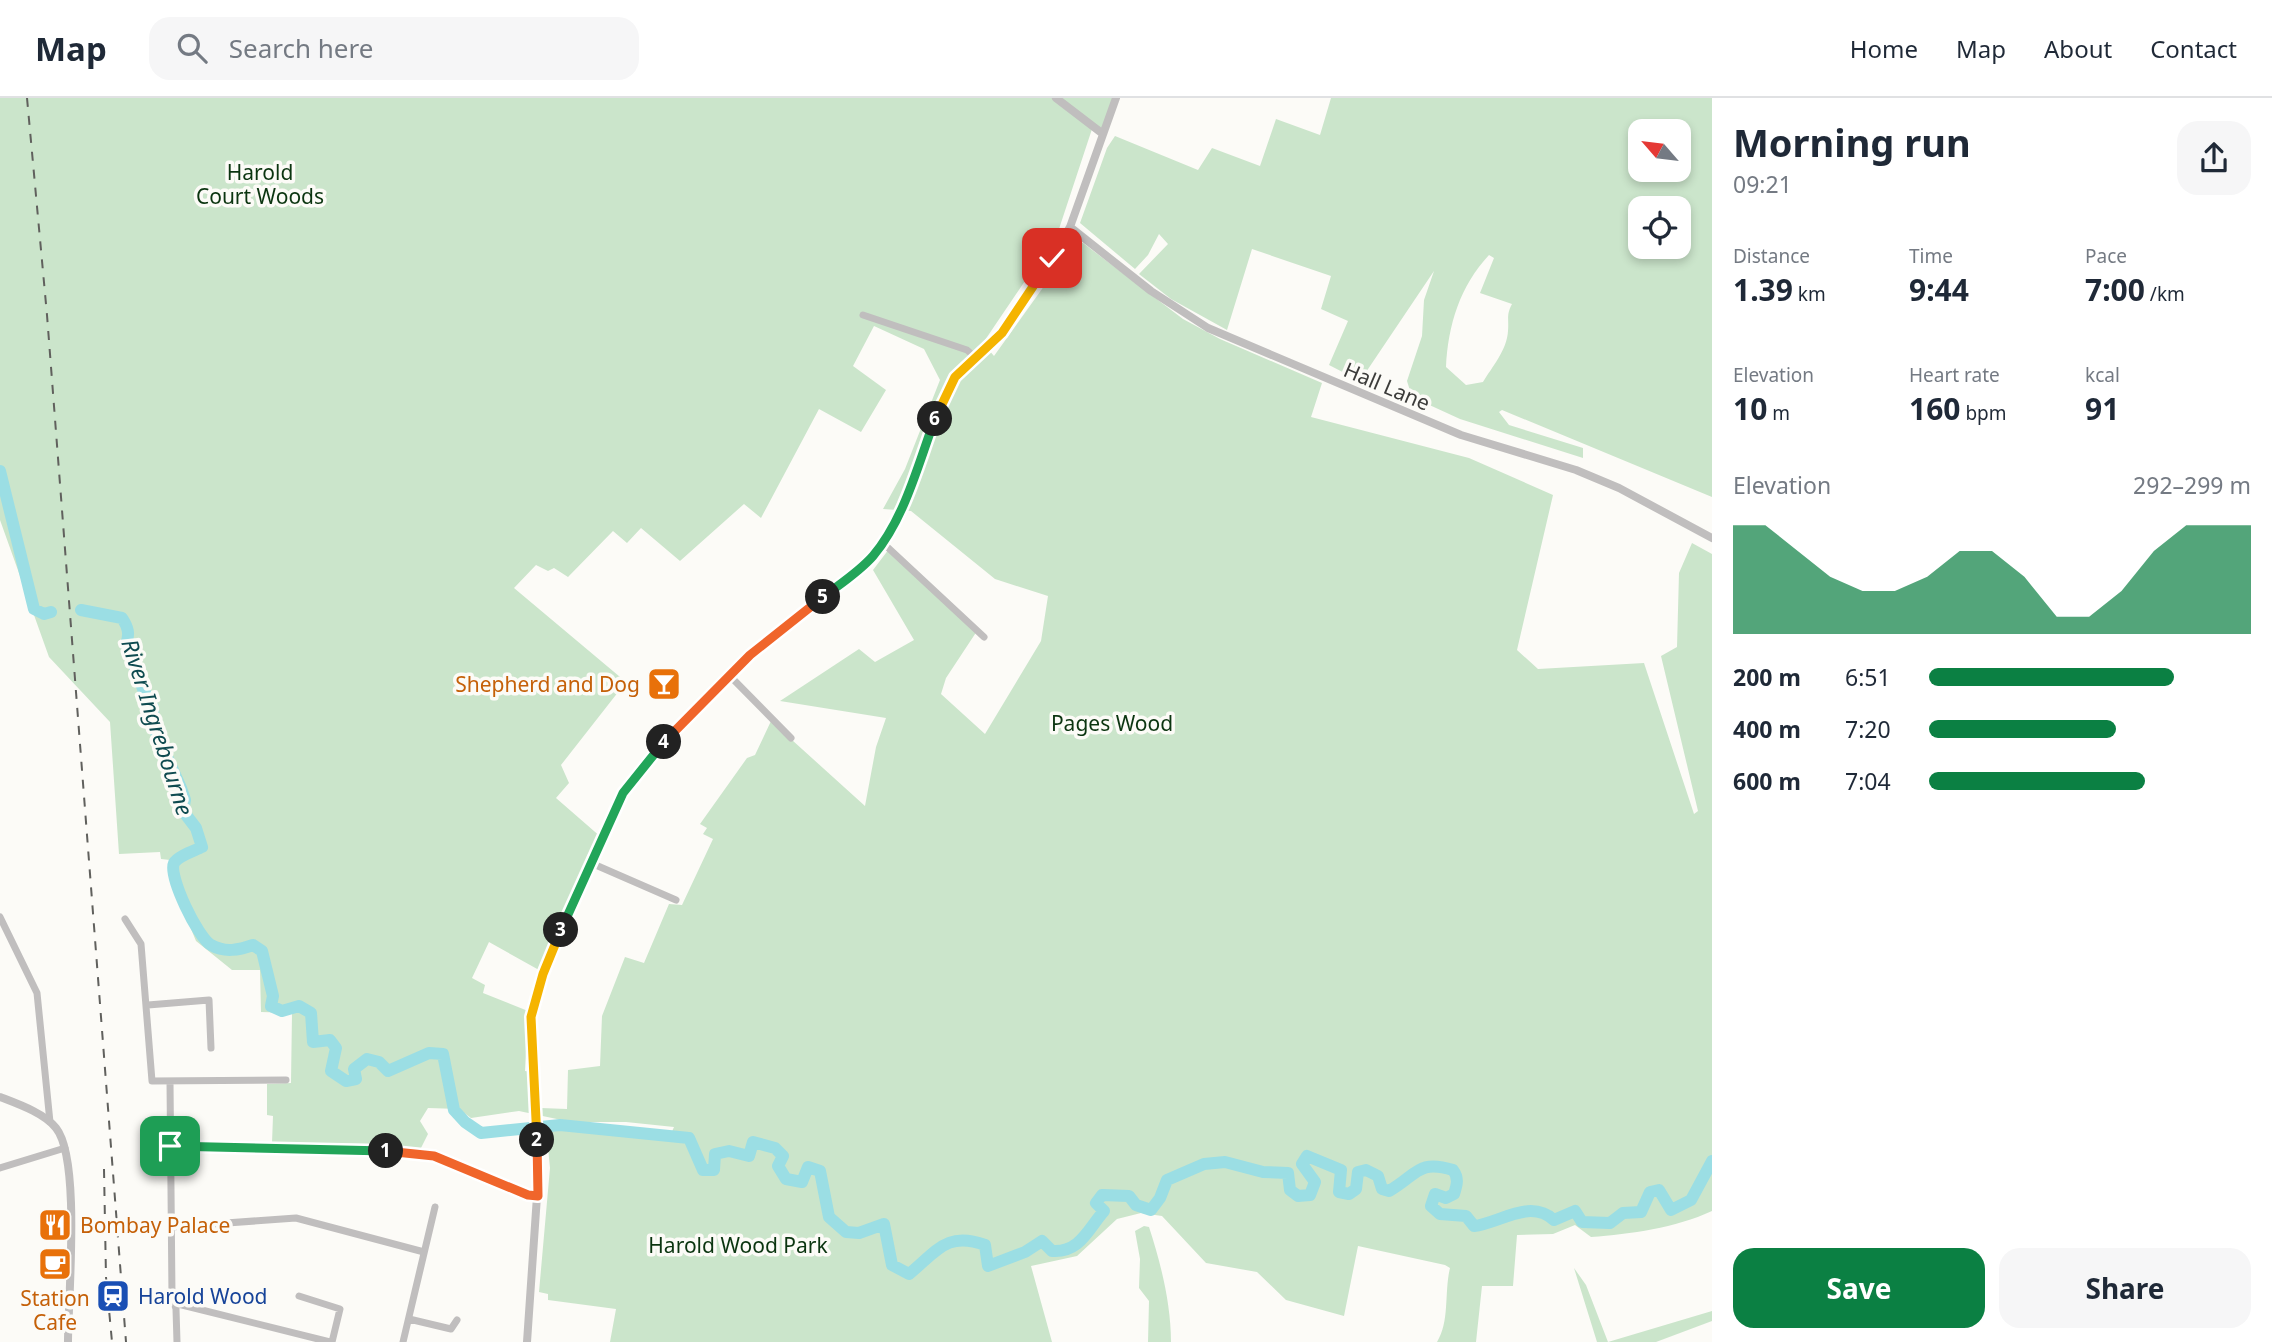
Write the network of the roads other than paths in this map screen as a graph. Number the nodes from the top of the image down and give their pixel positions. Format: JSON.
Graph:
{"nodes":[{"id":1,"x":1056,"y":98,"type":"edge"},
{"id":2,"x":1116,"y":98,"type":"edge"},
{"id":3,"x":1103,"y":134,"type":"junction"},
{"id":4,"x":1070,"y":227,"type":"junction"},
{"id":5,"x":863,"y":315,"type":"dead end"},
{"id":6,"x":976,"y":358,"type":"junction"},
{"id":7,"x":1712,"y":538,"type":"edge"},
{"id":8,"x":883,"y":543,"type":"junction"},
{"id":9,"x":984,"y":637,"type":"dead end"},
{"id":10,"x":729,"y":675,"type":"junction"},
{"id":11,"x":791,"y":738,"type":"dead end"},
{"id":12,"x":591,"y":863,"type":"junction"},
{"id":13,"x":676,"y":900,"type":"dead end"},
{"id":14,"x":0,"y":917,"type":"edge"},
{"id":15,"x":125,"y":919,"type":"dead end"},
{"id":16,"x":148,"y":1005,"type":"junction"},
{"id":17,"x":211,"y":1048,"type":"dead end"},
{"id":18,"x":286,"y":1080,"type":"dead end"},
{"id":19,"x":170,"y":1082,"type":"junction"},
{"id":20,"x":0,"y":1097,"type":"edge"},
{"id":21,"x":50,"y":1122,"type":"junction"},
{"id":22,"x":170,"y":1146,"type":"junction"},
{"id":23,"x":65,"y":1148,"type":"junction"},
{"id":24,"x":0,"y":1168,"type":"edge"},
{"id":25,"x":538,"y":1196,"type":"junction"},
{"id":26,"x":435,"y":1207,"type":"dead end"},
{"id":27,"x":171,"y":1227,"type":"junction"},
{"id":28,"x":424,"y":1252,"type":"junction"},
{"id":29,"x":299,"y":1296,"type":"dead end"},
{"id":30,"x":174,"y":1303,"type":"junction"},
{"id":31,"x":409,"y":1319,"type":"junction"},
{"id":32,"x":457,"y":1320,"type":"dead end"},
{"id":33,"x":68,"y":1342,"type":"edge"},
{"id":34,"x":177,"y":1342,"type":"edge"},
{"id":35,"x":331,"y":1342,"type":"edge"},
{"id":36,"x":403,"y":1342,"type":"edge"},
{"id":37,"x":527,"y":1342,"type":"edge"}],
"edges":[{"from":1,"to":3,"type":"street"},
{"from":2,"to":3,"type":"street"},
{"from":3,"to":4,"type":"street"},
{"from":4,"to":6,"type":"street"},
{"from":4,"to":7,"type":"street","name":"Hall Lane"},
{"from":5,"to":6,"type":"street"},
{"from":6,"to":8,"type":"street"},
{"from":8,"to":9,"type":"street"},
{"from":8,"to":10,"type":"street"},
{"from":10,"to":11,"type":"street"},
{"from":10,"to":12,"type":"street"},
{"from":12,"to":13,"type":"street"},
{"from":12,"to":25,"type":"street"},
{"from":14,"to":21,"type":"street"},
{"from":15,"to":16,"type":"street"},
{"from":16,"to":17,"type":"street"},
{"from":16,"to":19,"type":"street"},
{"from":18,"to":19,"type":"street"},
{"from":19,"to":22,"type":"street"},
{"from":20,"to":21,"type":"street"},
{"from":21,"to":23,"type":"street"},
{"from":22,"to":25,"type":"street"},
{"from":22,"to":27,"type":"street"},
{"from":23,"to":24,"type":"street"},
{"from":23,"to":33,"type":"street"},
{"from":25,"to":37,"type":"street"},
{"from":26,"to":28,"type":"street"},
{"from":27,"to":28,"type":"street"},
{"from":27,"to":30,"type":"street"},
{"from":28,"to":31,"type":"street"},
{"from":29,"to":35,"type":"street"},
{"from":30,"to":34,"type":"street"},
{"from":30,"to":35,"type":"street"},
{"from":31,"to":32,"type":"street"},
{"from":31,"to":36,"type":"street"}]}
